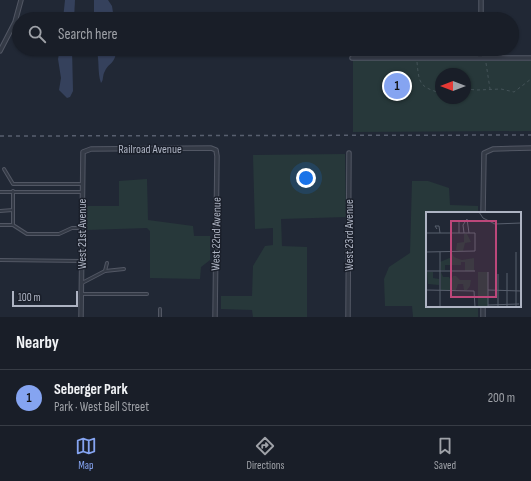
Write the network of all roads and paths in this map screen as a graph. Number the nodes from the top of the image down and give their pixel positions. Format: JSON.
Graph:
{"nodes":[{"id":1,"x":21,"y":0,"type":"edge"},
{"id":2,"x":481,"y":0,"type":"edge"},
{"id":3,"x":18,"y":12,"type":"edge"},
{"id":4,"x":481,"y":12,"type":"edge"},
{"id":5,"x":12,"y":28,"type":"edge"},
{"id":6,"x":0,"y":51,"type":"edge"},
{"id":7,"x":480,"y":57,"type":"joint"},
{"id":8,"x":352,"y":58,"type":"dead end"},
{"id":9,"x":418,"y":58,"type":"junction"},
{"id":10,"x":486,"y":58,"type":"junction"},
{"id":11,"x":531,"y":58,"type":"edge"},
{"id":12,"x":531,"y":79,"type":"edge"},
{"id":13,"x":471,"y":89,"type":"edge"},
{"id":14,"x":490,"y":90,"type":"junction"},
{"id":15,"x":435,"y":91,"type":"edge"},
{"id":16,"x":531,"y":148,"type":"edge"},
{"id":17,"x":216,"y":150,"type":"joint"},
{"id":18,"x":84,"y":151,"type":"joint"},
{"id":19,"x":349,"y":152,"type":"dead end"},
{"id":20,"x":4,"y":169,"type":"dead end"},
{"id":21,"x":82,"y":184,"type":"junction"},
{"id":22,"x":0,"y":192,"type":"edge"},
{"id":23,"x":13,"y":192,"type":"junction"},
{"id":24,"x":82,"y":192,"type":"junction"},
{"id":25,"x":13,"y":210,"type":"junction"},
{"id":26,"x":0,"y":211,"type":"edge"},
{"id":27,"x":483,"y":212,"type":"edge"},
{"id":28,"x":0,"y":224,"type":"edge"},
{"id":29,"x":13,"y":225,"type":"junction"},
{"id":30,"x":82,"y":228,"type":"junction"},
{"id":31,"x":0,"y":260,"type":"edge"},
{"id":32,"x":82,"y":261,"type":"junction"},
{"id":33,"x":107,"y":263,"type":"dead end"},
{"id":34,"x":105,"y":270,"type":"junction"},
{"id":35,"x":124,"y":270,"type":"dead end"},
{"id":36,"x":81,"y":283,"type":"junction"},
{"id":37,"x":81,"y":294,"type":"junction"},
{"id":38,"x":147,"y":294,"type":"dead end"},
{"id":39,"x":160,"y":309,"type":"dead end"},
{"id":40,"x":81,"y":317,"type":"edge"},
{"id":41,"x":160,"y":317,"type":"edge"},
{"id":42,"x":215,"y":317,"type":"edge"},
{"id":43,"x":348,"y":317,"type":"edge"}],
"edges":[{"from":1,"to":3,"type":"street"},
{"from":2,"to":4,"type":"street"},
{"from":5,"to":6,"type":"street"},
{"from":7,"to":9,"type":"street"},
{"from":7,"to":10,"type":"street"},
{"from":8,"to":9,"type":"street"},
{"from":9,"to":15,"type":"path"},
{"from":10,"to":11,"type":"street"},
{"from":10,"to":14,"type":"path"},
{"from":12,"to":14,"type":"path"},
{"from":13,"to":14,"type":"path"},
{"from":16,"to":27,"type":"street"},
{"from":17,"to":18,"type":"street","name":"Railroad Avenue"},
{"from":17,"to":42,"type":"street","name":"West 22nd Avenue"},
{"from":18,"to":21,"type":"street","name":"West 21st Avenue"},
{"from":19,"to":43,"type":"street","name":"West 23rd Avenue"},
{"from":20,"to":21,"type":"lane"},
{"from":21,"to":24,"type":"street","name":"West 21st Avenue"},
{"from":22,"to":23,"type":"lane"},
{"from":23,"to":24,"type":"lane"},
{"from":23,"to":25,"type":"lane"},
{"from":24,"to":30,"type":"street","name":"West 21st Avenue"},
{"from":25,"to":26,"type":"lane"},
{"from":25,"to":29,"type":"lane"},
{"from":28,"to":29,"type":"lane"},
{"from":29,"to":30,"type":"lane"},
{"from":30,"to":32,"type":"street","name":"West 21st Avenue"},
{"from":31,"to":32,"type":"lane"},
{"from":32,"to":36,"type":"street","name":"West 21st Avenue"},
{"from":33,"to":34,"type":"lane"},
{"from":34,"to":35,"type":"lane"},
{"from":34,"to":36,"type":"lane"},
{"from":36,"to":37,"type":"street","name":"West 21st Avenue"},
{"from":37,"to":38,"type":"lane"},
{"from":37,"to":40,"type":"street","name":"West 21st Avenue"},
{"from":39,"to":41,"type":"lane"}]}
